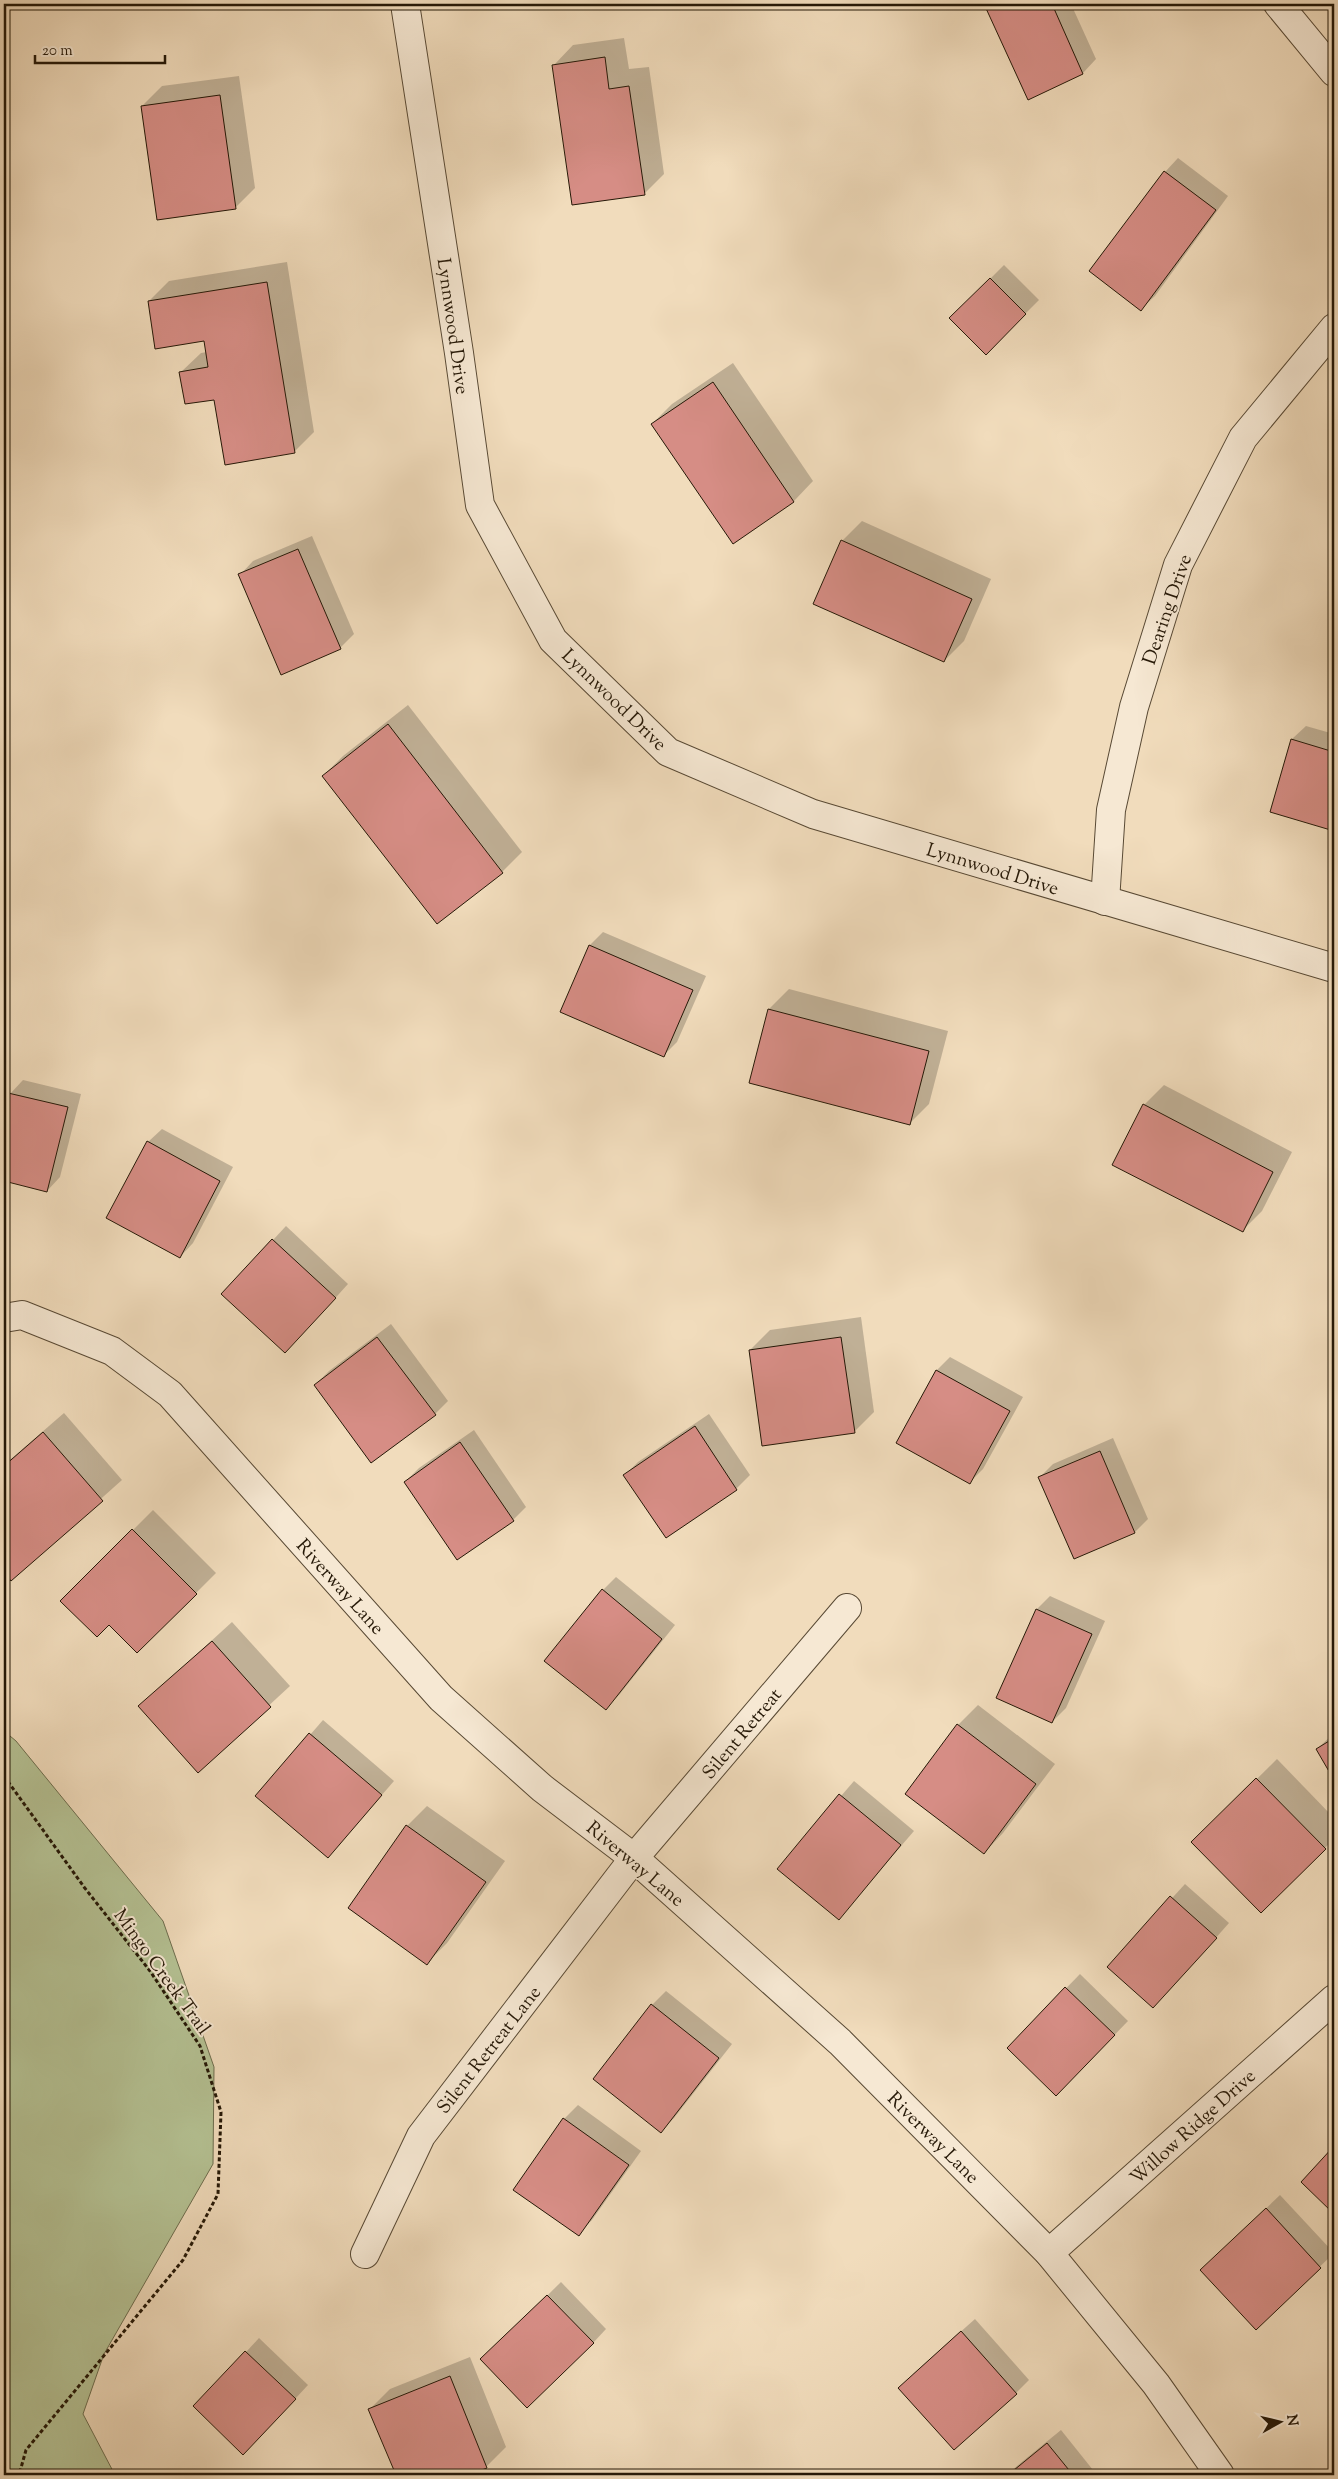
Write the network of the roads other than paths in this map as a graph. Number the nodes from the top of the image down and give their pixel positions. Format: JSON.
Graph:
{"nodes":[{"id":1,"x":405,"y":4,"type":"edge"},
{"id":2,"x":1278,"y":4,"type":"edge"},
{"id":3,"x":1334,"y":72,"type":"edge"},
{"id":4,"x":1334,"y":328,"type":"edge"},
{"id":5,"x":1105,"y":902,"type":"junction"},
{"id":6,"x":1334,"y":968,"type":"edge"},
{"id":7,"x":4,"y":1318,"type":"edge"},
{"id":8,"x":847,"y":1608,"type":"dead end"},
{"id":9,"x":634,"y":1858,"type":"junction"},
{"id":10,"x":1334,"y":1999,"type":"edge"},
{"id":11,"x":1049,"y":2253,"type":"junction"},
{"id":12,"x":365,"y":2254,"type":"dead end"},
{"id":13,"x":1220,"y":2475,"type":"edge"}],
"edges":[{"from":1,"to":5,"type":"street","name":"Lynnwood Drive"},
{"from":2,"to":3,"type":"street"},
{"from":4,"to":5,"type":"street","name":"Dearing Drive"},
{"from":5,"to":6,"type":"street","name":"Lynnwood Drive"},
{"from":7,"to":9,"type":"street","name":"Riverway Lane"},
{"from":8,"to":9,"type":"street","name":"Silent Retreat"},
{"from":9,"to":11,"type":"street","name":"Riverway Lane"},
{"from":9,"to":12,"type":"street","name":"Silent Retreat Lane"},
{"from":10,"to":11,"type":"street","name":"Willow Ridge Drive"},
{"from":11,"to":13,"type":"street","name":"Riverway Lane"}]}
